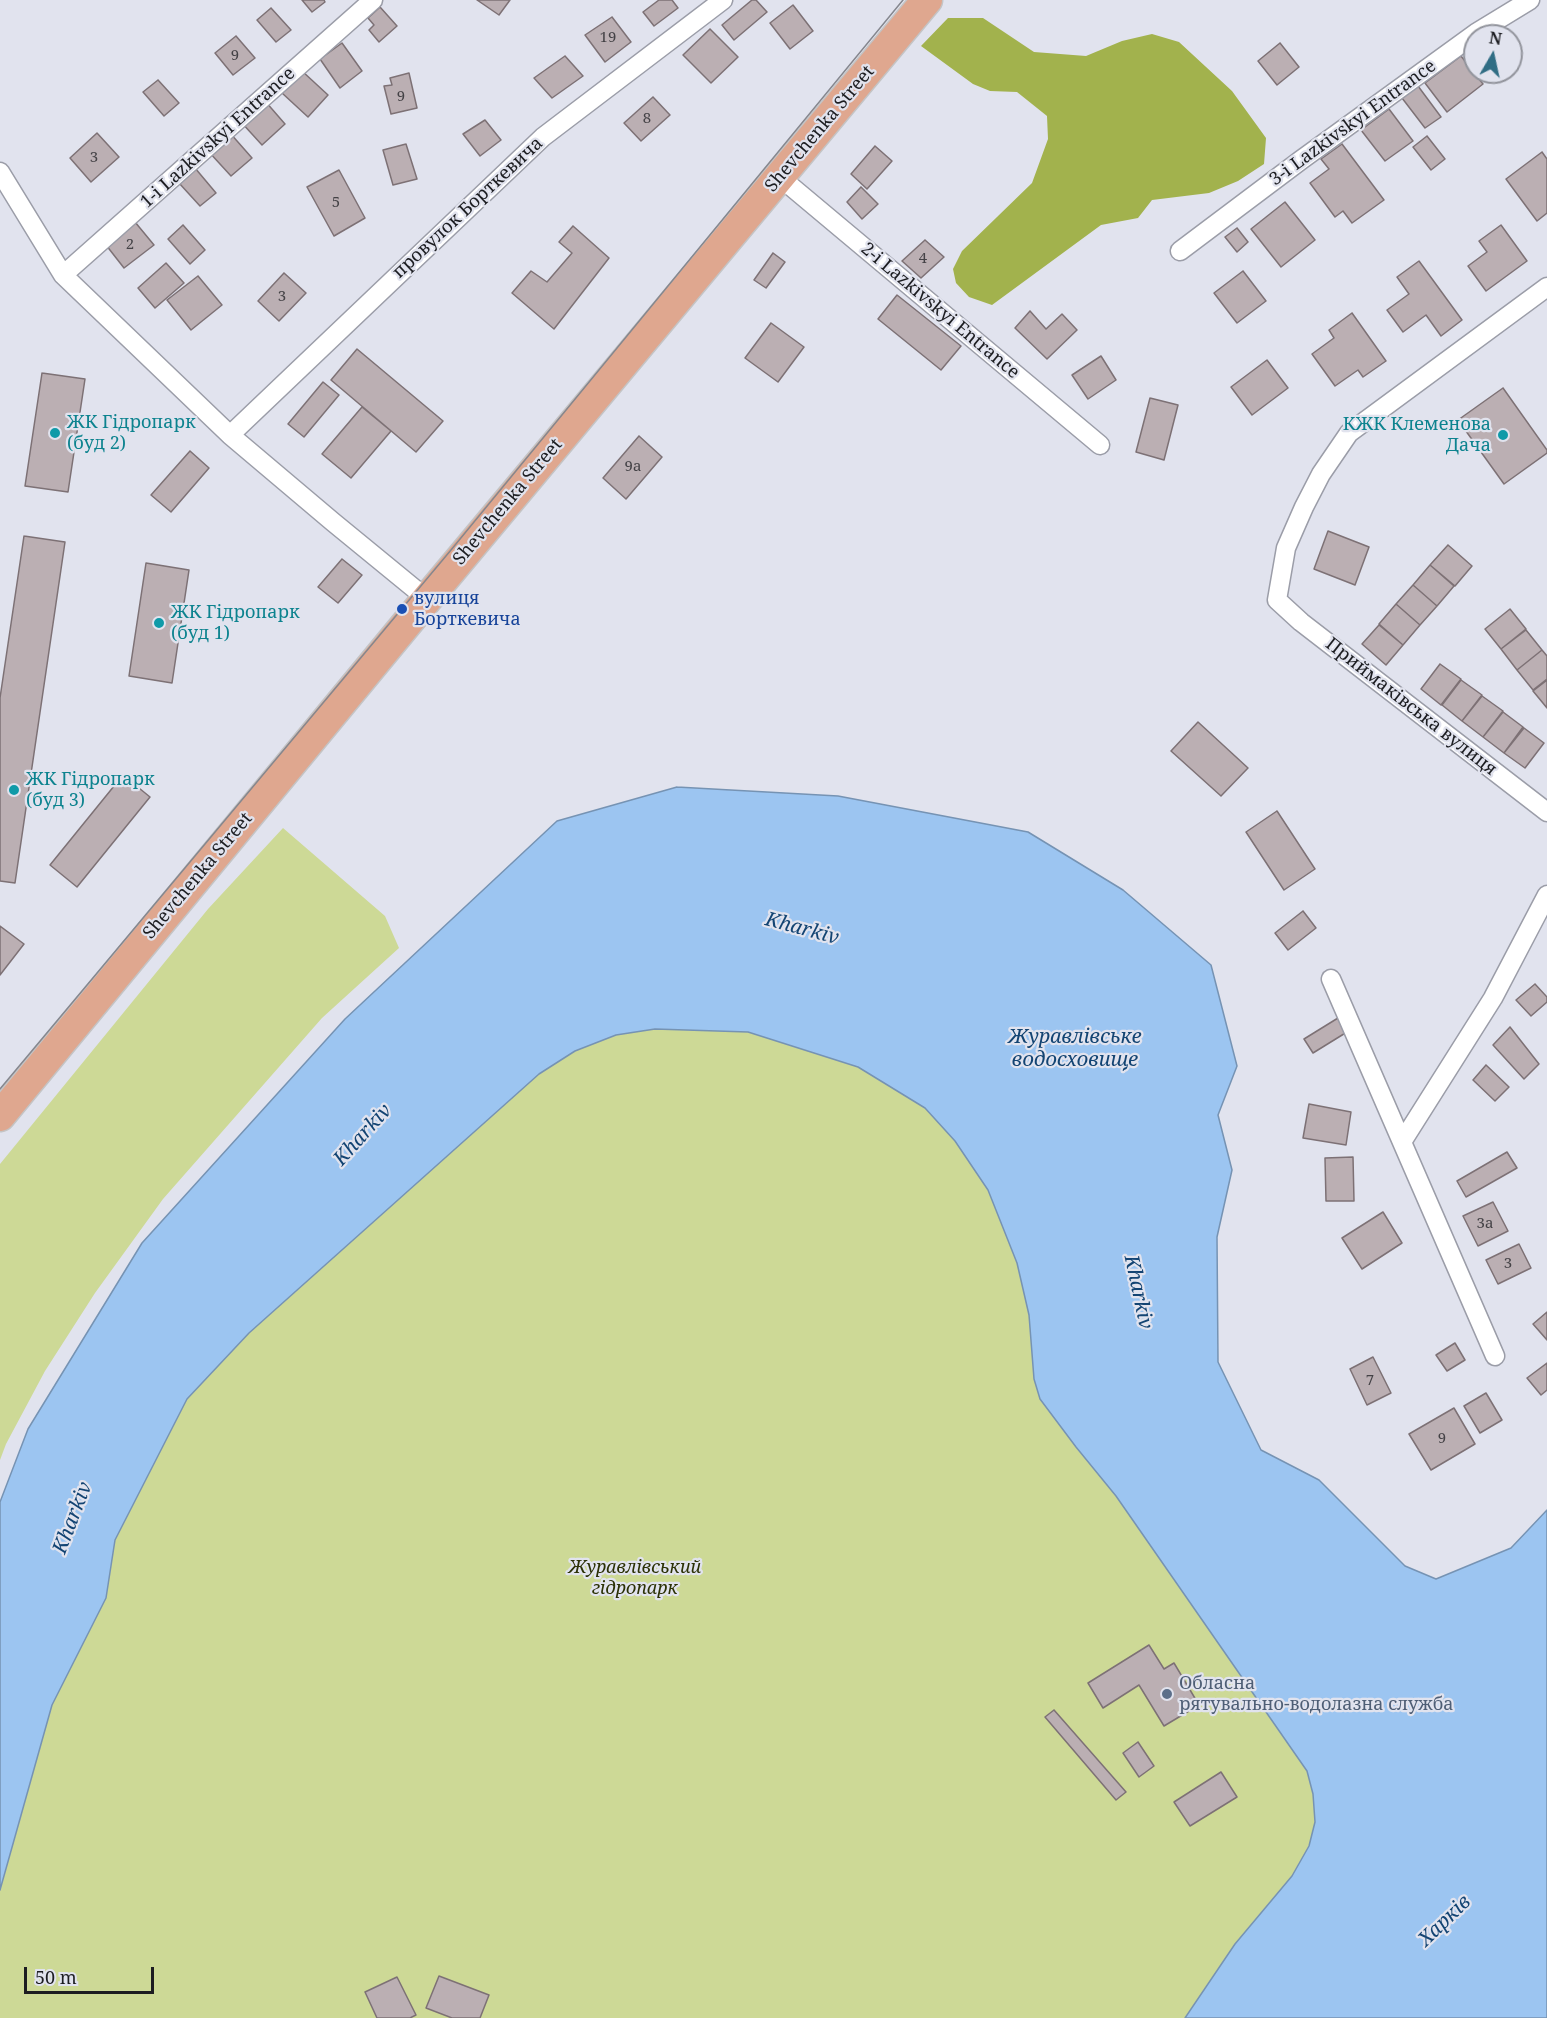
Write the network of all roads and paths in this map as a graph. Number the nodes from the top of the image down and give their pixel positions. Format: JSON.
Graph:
{"nodes":[{"id":1,"x":373,"y":0,"type":"edge"},
{"id":2,"x":723,"y":0,"type":"edge"},
{"id":3,"x":927,"y":0,"type":"edge"},
{"id":4,"x":1530,"y":0,"type":"edge"},
{"id":5,"x":0,"y":172,"type":"edge"},
{"id":6,"x":781,"y":178,"type":"junction"},
{"id":7,"x":1180,"y":251,"type":"dead end"},
{"id":8,"x":63,"y":275,"type":"junction"},
{"id":9,"x":1547,"y":287,"type":"edge"},
{"id":10,"x":230,"y":435,"type":"junction"},
{"id":11,"x":1100,"y":444,"type":"dead end"},
{"id":12,"x":427,"y":599,"type":"junction"},
{"id":13,"x":1547,"y":812,"type":"edge"},
{"id":14,"x":1547,"y":895,"type":"edge"},
{"id":15,"x":1331,"y":979,"type":"dead end"},
{"id":16,"x":0,"y":1116,"type":"edge"},
{"id":17,"x":1402,"y":1142,"type":"junction"},
{"id":18,"x":1495,"y":1356,"type":"dead end"}],
"edges":[{"from":1,"to":8,"type":"street","name":"1-i Lazkivskyi Entrance"},
{"from":2,"to":10,"type":"street","name":"провулок Борткевича"},
{"from":3,"to":6,"type":"main road","name":"Shevchenka Street"},
{"from":4,"to":7,"type":"street","name":"3-i Lazkivskyi Entrance"},
{"from":5,"to":8,"type":"street"},
{"from":6,"to":11,"type":"street","name":"2-i Lazkivskyi Entrance"},
{"from":6,"to":12,"type":"main road","name":"Shevchenka Street"},
{"from":8,"to":10,"type":"street"},
{"from":9,"to":13,"type":"street","name":"Приймаківська вулиця"},
{"from":10,"to":12,"type":"street"},
{"from":12,"to":16,"type":"main road","name":"Shevchenka Street"},
{"from":14,"to":17,"type":"street"},
{"from":15,"to":17,"type":"street"},
{"from":17,"to":18,"type":"street"}]}
